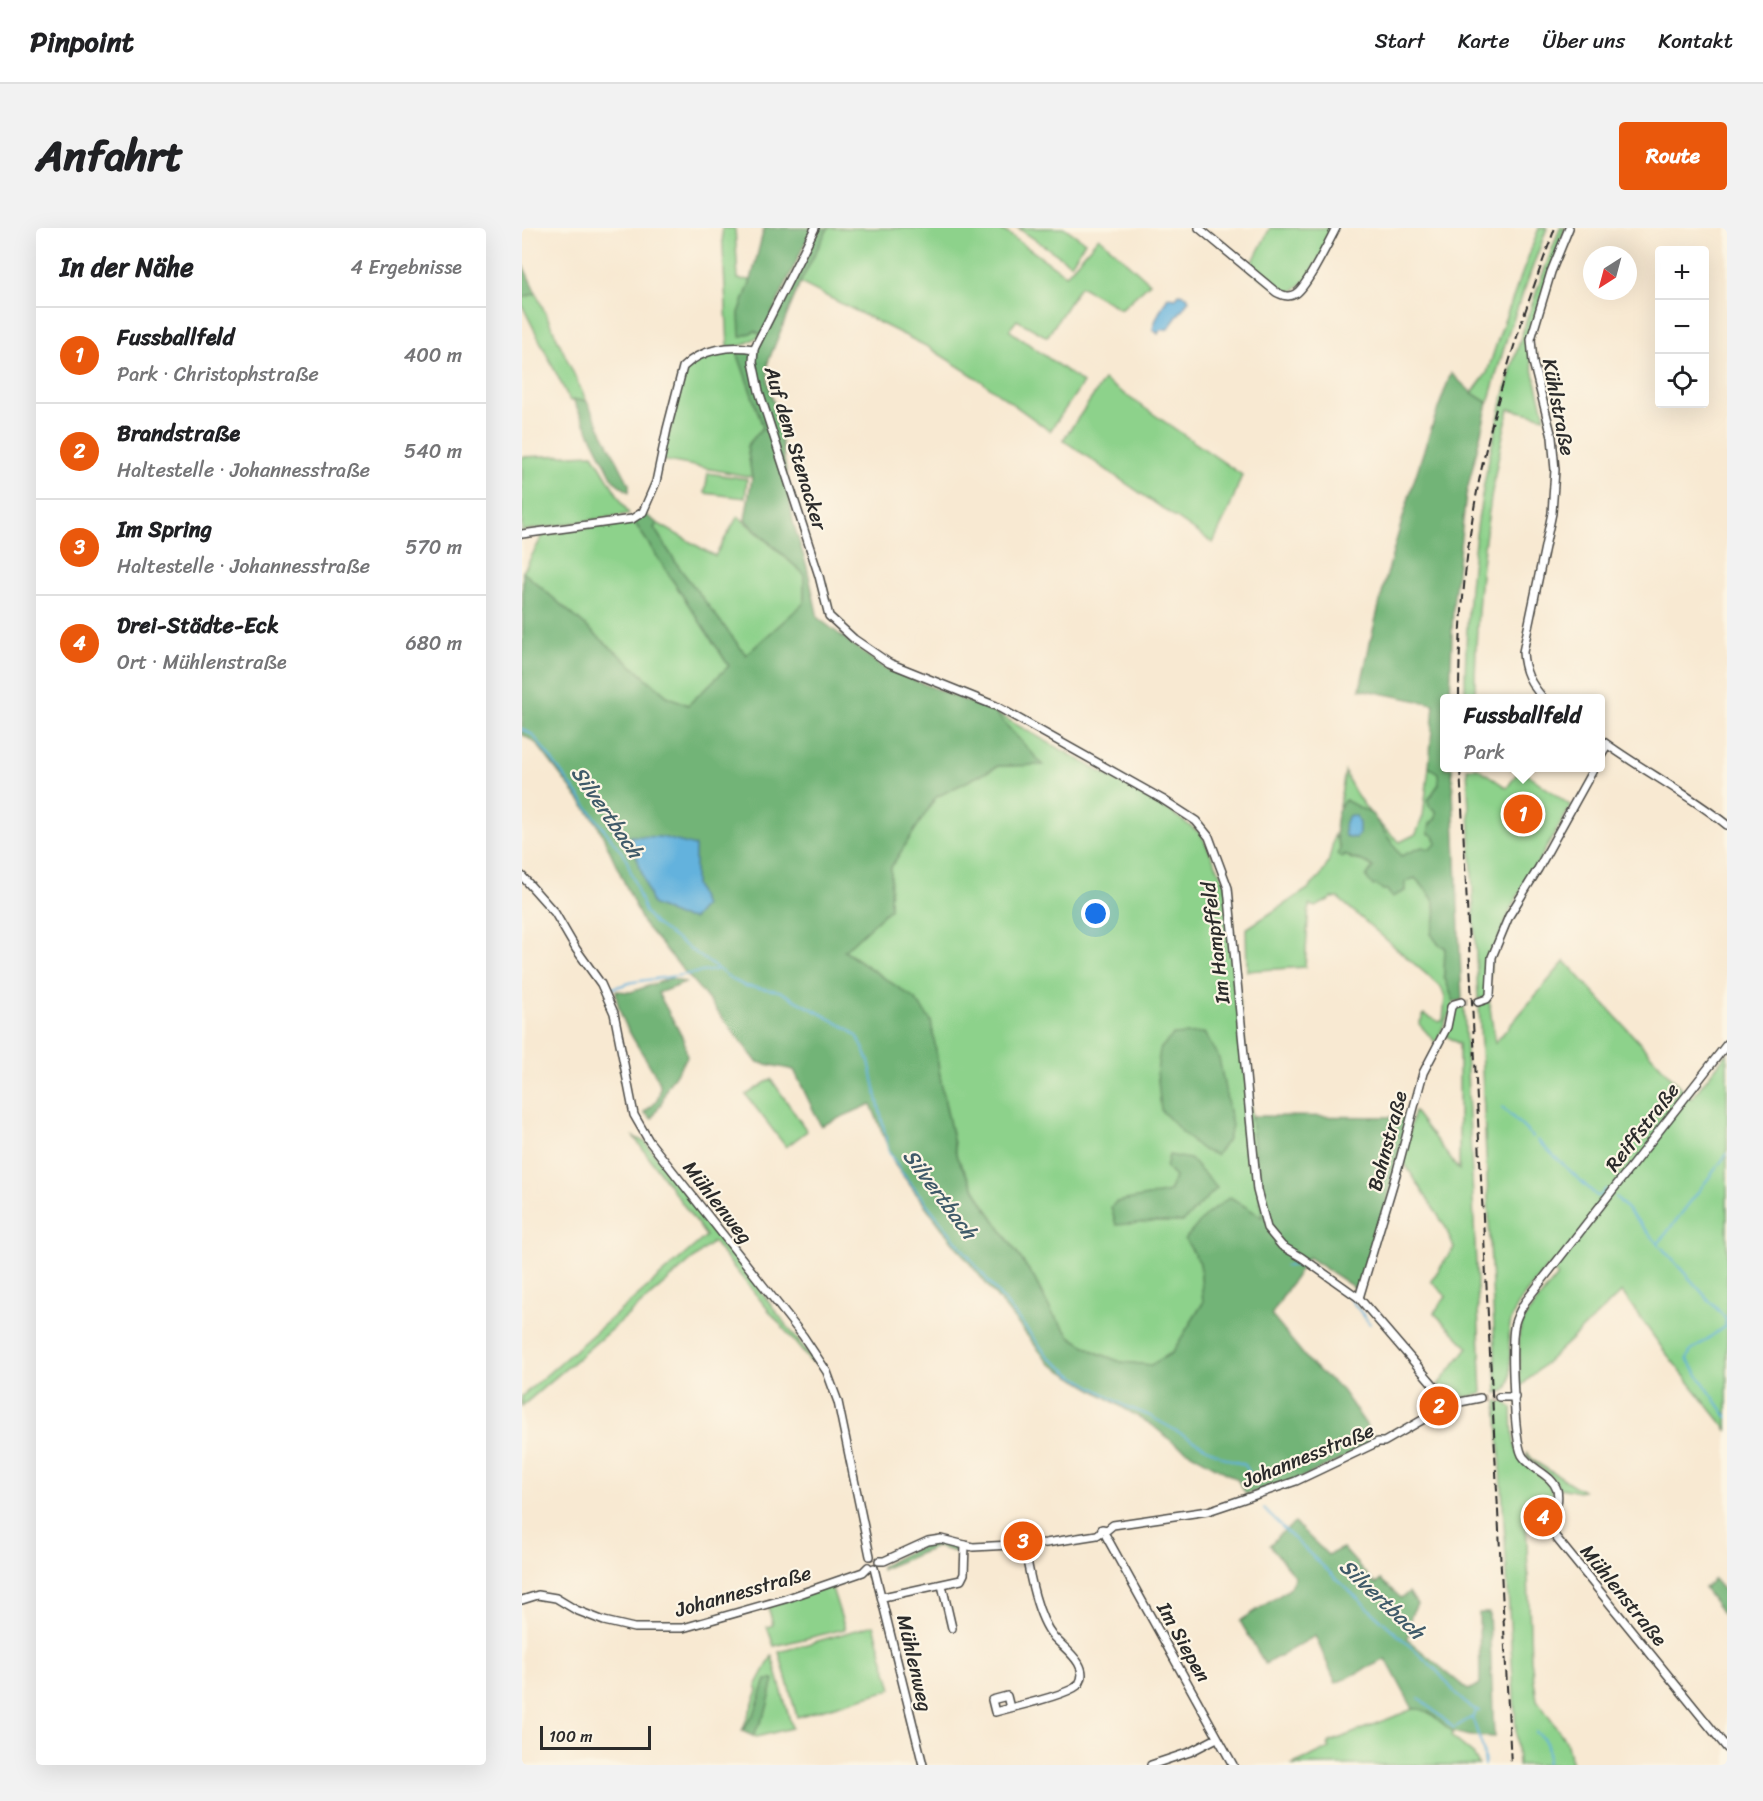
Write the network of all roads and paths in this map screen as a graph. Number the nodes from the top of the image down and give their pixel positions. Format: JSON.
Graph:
{"nodes":[{"id":1,"x":815,"y":228,"type":"edge"},
{"id":2,"x":1199,"y":228,"type":"edge"},
{"id":3,"x":1336,"y":228,"type":"edge"},
{"id":4,"x":1569,"y":228,"type":"edge"},
{"id":5,"x":754,"y":349,"type":"junction"},
{"id":6,"x":522,"y":534,"type":"edge"},
{"id":7,"x":829,"y":616,"type":"joint"},
{"id":8,"x":1539,"y":694,"type":"edge"},
{"id":9,"x":1605,"y":743,"type":"edge"},
{"id":10,"x":1592,"y":772,"type":"edge"},
{"id":11,"x":1727,"y":825,"type":"edge"},
{"id":12,"x":522,"y":876,"type":"edge"},
{"id":13,"x":1461,"y":1002,"type":"dead end"},
{"id":14,"x":1478,"y":1002,"type":"dead end"},
{"id":15,"x":1727,"y":1044,"type":"edge"},
{"id":16,"x":1582,"y":1229,"type":"joint"},
{"id":17,"x":1359,"y":1298,"type":"junction"},
{"id":18,"x":1499,"y":1397,"type":"tunnel mouth"},
{"id":19,"x":1515,"y":1397,"type":"junction"},
{"id":20,"x":1480,"y":1398,"type":"tunnel mouth"},
{"id":21,"x":1450,"y":1404,"type":"junction"},
{"id":22,"x":1104,"y":1533,"type":"junction"},
{"id":23,"x":1024,"y":1544,"type":"junction"},
{"id":24,"x":965,"y":1545,"type":"junction"},
{"id":25,"x":870,"y":1556,"type":"junction"},
{"id":26,"x":879,"y":1561,"type":"junction"},
{"id":27,"x":871,"y":1567,"type":"junction"},
{"id":28,"x":942,"y":1585,"type":"junction"},
{"id":29,"x":883,"y":1598,"type":"junction"},
{"id":30,"x":522,"y":1600,"type":"edge"},
{"id":31,"x":952,"y":1628,"type":"dead end"},
{"id":32,"x":1010,"y":1708,"type":"dead end"},
{"id":33,"x":1217,"y":1738,"type":"junction"},
{"id":34,"x":1727,"y":1748,"type":"edge"},
{"id":35,"x":923,"y":1765,"type":"edge"},
{"id":36,"x":1151,"y":1765,"type":"edge"},
{"id":37,"x":1233,"y":1765,"type":"edge"}],
"edges":[{"from":1,"to":5,"type":"street","name":"Auf dem Stenacker"},
{"from":2,"to":3,"type":"street"},
{"from":4,"to":8,"type":"street","name":"Kühlstraße"},
{"from":5,"to":6,"type":"street"},
{"from":5,"to":7,"type":"street","name":"Auf dem Stenacker"},
{"from":7,"to":17,"type":"street","name":"Im Hampffeld"},
{"from":9,"to":11,"type":"street"},
{"from":10,"to":14,"type":"street"},
{"from":12,"to":25,"type":"street","name":"Mühlenweg"},
{"from":13,"to":17,"type":"street","name":"Bahnstraße"},
{"from":15,"to":16,"type":"street","name":"Reiffstraße"},
{"from":16,"to":19,"type":"street","name":"Mühlenstraße"},
{"from":17,"to":21,"type":"street","name":"Im Hampffeld"},
{"from":18,"to":19,"type":"street"},
{"from":19,"to":34,"type":"street","name":"Mühlenstraße"},
{"from":20,"to":21,"type":"street","name":"Johannesstraße"},
{"from":21,"to":22,"type":"street","name":"Johannesstraße"},
{"from":22,"to":23,"type":"street","name":"Johannesstraße"},
{"from":22,"to":33,"type":"street","name":"Im Siepen"},
{"from":23,"to":24,"type":"street","name":"Johannesstraße"},
{"from":23,"to":32,"type":"street"},
{"from":24,"to":26,"type":"street","name":"Johannesstraße"},
{"from":24,"to":28,"type":"street"},
{"from":25,"to":26,"type":"street"},
{"from":25,"to":27,"type":"street","name":"Mühlenweg"},
{"from":26,"to":27,"type":"street"},
{"from":27,"to":29,"type":"street","name":"Mühlenweg"},
{"from":27,"to":30,"type":"street","name":"Johannesstraße"},
{"from":28,"to":29,"type":"street"},
{"from":28,"to":31,"type":"street"},
{"from":29,"to":35,"type":"street","name":"Mühlenweg"},
{"from":33,"to":36,"type":"street"},
{"from":33,"to":37,"type":"street","name":"Im Siepen"}]}
